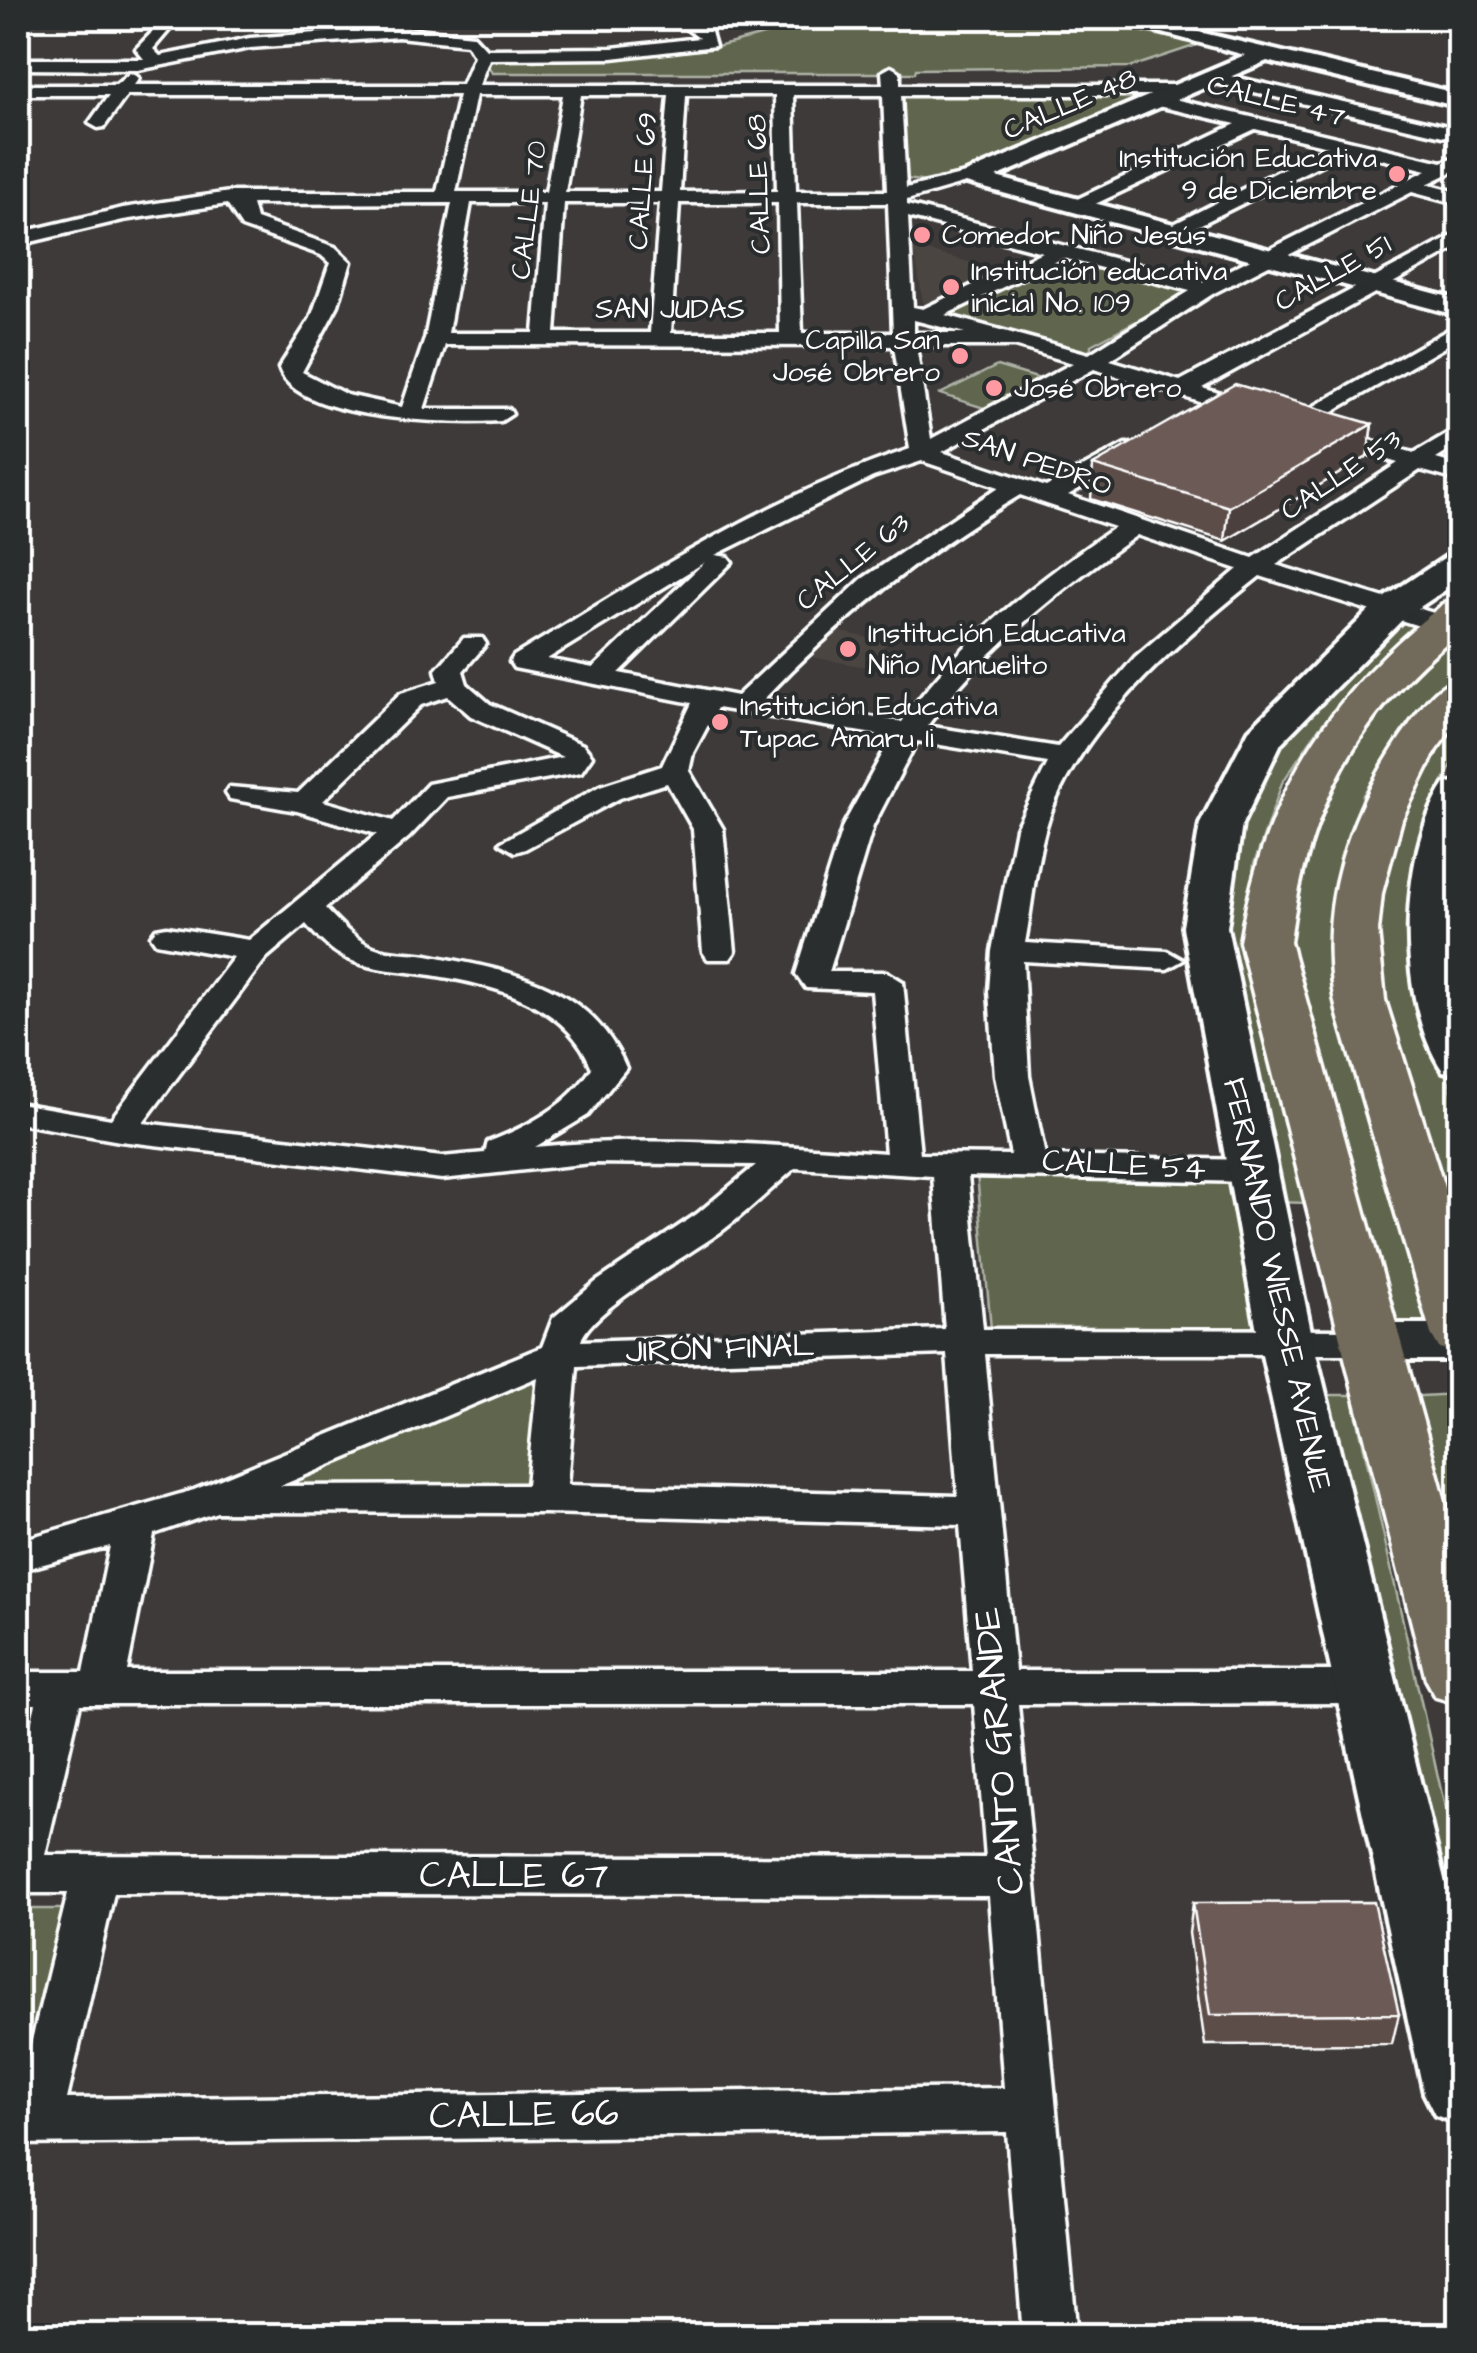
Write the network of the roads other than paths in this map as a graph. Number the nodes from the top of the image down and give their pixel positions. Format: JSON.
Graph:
{"nodes":[{"id":1,"x":680,"y":18,"type":"edge"},
{"id":2,"x":1117,"y":18,"type":"edge"},
{"id":3,"x":168,"y":22,"type":"dead end"},
{"id":4,"x":18,"y":48,"type":"edge"},
{"id":5,"x":481,"y":54,"type":"junction"},
{"id":6,"x":1265,"y":54,"type":"junction"},
{"id":7,"x":146,"y":59,"type":"junction"},
{"id":8,"x":18,"y":64,"type":"edge"},
{"id":9,"x":1213,"y":78,"type":"junction"},
{"id":10,"x":891,"y":80,"type":"junction"},
{"id":11,"x":469,"y":88,"type":"junction"},
{"id":12,"x":573,"y":88,"type":"junction"},
{"id":13,"x":678,"y":88,"type":"junction"},
{"id":14,"x":784,"y":88,"type":"junction"},
{"id":15,"x":18,"y":90,"type":"edge"},
{"id":16,"x":123,"y":90,"type":"junction"},
{"id":17,"x":1180,"y":90,"type":"junction"},
{"id":18,"x":1460,"y":98,"type":"edge"},
{"id":19,"x":1155,"y":100,"type":"junction"},
{"id":20,"x":98,"y":123,"type":"dead end"},
{"id":21,"x":1254,"y":123,"type":"junction"},
{"id":22,"x":1460,"y":135,"type":"edge"},
{"id":23,"x":1343,"y":146,"type":"junction"},
{"id":24,"x":1452,"y":164,"type":"edge"},
{"id":25,"x":974,"y":178,"type":"junction"},
{"id":26,"x":1410,"y":186,"type":"junction"},
{"id":27,"x":786,"y":196,"type":"junction"},
{"id":28,"x":454,"y":197,"type":"junction"},
{"id":29,"x":555,"y":197,"type":"junction"},
{"id":30,"x":670,"y":197,"type":"junction"},
{"id":31,"x":230,"y":198,"type":"junction"},
{"id":32,"x":1460,"y":199,"type":"edge"},
{"id":33,"x":895,"y":203,"type":"junction"},
{"id":34,"x":1078,"y":206,"type":"junction"},
{"id":35,"x":1173,"y":232,"type":"junction"},
{"id":36,"x":1460,"y":238,"type":"edge"},
{"id":37,"x":18,"y":239,"type":"edge"},
{"id":38,"x":1061,"y":251,"type":"junction"},
{"id":39,"x":1269,"y":258,"type":"junction"},
{"id":40,"x":1374,"y":286,"type":"junction"},
{"id":41,"x":1207,"y":290,"type":"junction"},
{"id":42,"x":1460,"y":308,"type":"edge"},
{"id":43,"x":916,"y":314,"type":"junction"},
{"id":44,"x":1460,"y":329,"type":"edge"},
{"id":45,"x":544,"y":338,"type":"junction"},
{"id":46,"x":436,"y":339,"type":"junction"},
{"id":47,"x":660,"y":339,"type":"junction"},
{"id":48,"x":791,"y":339,"type":"junction"},
{"id":49,"x":1014,"y":340,"type":"junction"},
{"id":50,"x":904,"y":341,"type":"junction"},
{"id":51,"x":1091,"y":362,"type":"junction"},
{"id":52,"x":1183,"y":390,"type":"junction"},
{"id":53,"x":1219,"y":401,"type":"junction"},
{"id":54,"x":411,"y":414,"type":"junction"},
{"id":55,"x":502,"y":414,"type":"dead end"},
{"id":56,"x":1184,"y":420,"type":"edge"},
{"id":57,"x":1294,"y":424,"type":"junction"},
{"id":58,"x":1460,"y":433,"type":"edge"},
{"id":59,"x":1150,"y":440,"type":"edge"},
{"id":60,"x":922,"y":454,"type":"junction"},
{"id":61,"x":1414,"y":461,"type":"junction"},
{"id":62,"x":1460,"y":474,"type":"edge"},
{"id":63,"x":1016,"y":487,"type":"junction"},
{"id":64,"x":1046,"y":497,"type":"junction"},
{"id":65,"x":798,"y":501,"type":"junction"},
{"id":66,"x":1133,"y":526,"type":"junction"},
{"id":67,"x":1460,"y":564,"type":"edge"},
{"id":68,"x":1256,"y":567,"type":"junction"},
{"id":69,"x":1431,"y":615,"type":"edge"},
{"id":70,"x":474,"y":644,"type":"dead end"},
{"id":71,"x":597,"y":679,"type":"junction"},
{"id":72,"x":450,"y":686,"type":"junction"},
{"id":73,"x":1460,"y":690,"type":"edge"},
{"id":74,"x":708,"y":698,"type":"junction"},
{"id":75,"x":743,"y":705,"type":"junction"},
{"id":76,"x":908,"y":732,"type":"junction"},
{"id":77,"x":1065,"y":757,"type":"junction"},
{"id":78,"x":674,"y":771,"type":"junction"},
{"id":79,"x":240,"y":793,"type":"dead end"},
{"id":80,"x":1460,"y":793,"type":"edge"},
{"id":81,"x":305,"y":802,"type":"junction"},
{"id":82,"x":399,"y":831,"type":"junction"},
{"id":83,"x":515,"y":843,"type":"dead end"},
{"id":84,"x":308,"y":908,"type":"junction"},
{"id":85,"x":166,"y":936,"type":"dead end"},
{"id":86,"x":255,"y":951,"type":"junction"},
{"id":87,"x":1008,"y":951,"type":"junction"},
{"id":88,"x":719,"y":952,"type":"dead end"},
{"id":89,"x":1166,"y":960,"type":"dead end"},
{"id":90,"x":1446,"y":982,"type":"edge"},
{"id":91,"x":1460,"y":1061,"type":"edge"},
{"id":92,"x":18,"y":1114,"type":"edge"},
{"id":93,"x":120,"y":1131,"type":"junction"},
{"id":94,"x":786,"y":1156,"type":"junction"},
{"id":95,"x":904,"y":1165,"type":"junction"},
{"id":96,"x":950,"y":1166,"type":"junction"},
{"id":97,"x":1030,"y":1166,"type":"junction"},
{"id":98,"x":442,"y":1168,"type":"junction"},
{"id":99,"x":1250,"y":1170,"type":"junction"},
{"id":100,"x":1460,"y":1334,"type":"edge"},
{"id":101,"x":965,"y":1340,"type":"junction"},
{"id":102,"x":1286,"y":1342,"type":"junction"},
{"id":103,"x":1372,"y":1342,"type":"junction"},
{"id":104,"x":1460,"y":1342,"type":"edge"},
{"id":105,"x":559,"y":1354,"type":"junction"},
{"id":106,"x":546,"y":1499,"type":"junction"},
{"id":107,"x":208,"y":1500,"type":"junction"},
{"id":108,"x":979,"y":1511,"type":"junction"},
{"id":109,"x":135,"y":1525,"type":"junction"},
{"id":110,"x":18,"y":1556,"type":"edge"},
{"id":111,"x":1460,"y":1680,"type":"edge"},
{"id":112,"x":995,"y":1685,"type":"junction"},
{"id":113,"x":1367,"y":1687,"type":"junction"},
{"id":114,"x":18,"y":1688,"type":"edge"},
{"id":115,"x":82,"y":1688,"type":"junction"},
{"id":116,"x":18,"y":1873,"type":"edge"},
{"id":117,"x":95,"y":1876,"type":"junction"},
{"id":118,"x":1011,"y":1877,"type":"junction"},
{"id":119,"x":1460,"y":2093,"type":"edge"},
{"id":120,"x":1031,"y":2110,"type":"junction"},
{"id":121,"x":27,"y":2122,"type":"edge"},
{"id":122,"x":1050,"y":2336,"type":"edge"}],
"edges":[{"from":1,"to":5,"type":"street"},
{"from":2,"to":6,"type":"street"},
{"from":3,"to":7,"type":"street"},
{"from":4,"to":7,"type":"street"},
{"from":5,"to":7,"type":"street"},
{"from":5,"to":11,"type":"street"},
{"from":6,"to":9,"type":"street","name":"CALLE 48"},
{"from":6,"to":18,"type":"street"},
{"from":7,"to":8,"type":"street"},
{"from":7,"to":16,"type":"street"},
{"from":9,"to":17,"type":"street","name":"CALLE 48"},
{"from":9,"to":22,"type":"street","name":"CALLE 47"},
{"from":10,"to":14,"type":"street"},
{"from":10,"to":17,"type":"street"},
{"from":10,"to":33,"type":"street","name":"SAN PEDRO"},
{"from":11,"to":12,"type":"street"},
{"from":11,"to":16,"type":"street"},
{"from":11,"to":28,"type":"street"},
{"from":12,"to":13,"type":"street"},
{"from":12,"to":29,"type":"street","name":"CALLE 70"},
{"from":13,"to":14,"type":"street"},
{"from":13,"to":30,"type":"street","name":"CALLE 69"},
{"from":14,"to":27,"type":"street","name":"CALLE 68"},
{"from":15,"to":16,"type":"street"},
{"from":16,"to":20,"type":"street"},
{"from":17,"to":19,"type":"street","name":"CALLE 48"},
{"from":19,"to":21,"type":"street","name":"CALLE 47"},
{"from":19,"to":25,"type":"street","name":"CALLE 48"},
{"from":21,"to":23,"type":"street","name":"CALLE 47"},
{"from":21,"to":34,"type":"street"},
{"from":23,"to":24,"type":"street","name":"CALLE 47"},
{"from":23,"to":35,"type":"street"},
{"from":24,"to":26,"type":"street","name":"CALLE 51"},
{"from":25,"to":33,"type":"street","name":"CALLE 48"},
{"from":25,"to":34,"type":"street"},
{"from":26,"to":32,"type":"street"},
{"from":26,"to":39,"type":"street","name":"CALLE 51"},
{"from":27,"to":30,"type":"street"},
{"from":27,"to":33,"type":"street"},
{"from":27,"to":48,"type":"street","name":"CALLE 68"},
{"from":28,"to":29,"type":"street"},
{"from":28,"to":31,"type":"street"},
{"from":28,"to":46,"type":"street"},
{"from":29,"to":30,"type":"street"},
{"from":29,"to":45,"type":"street","name":"CALLE 70"},
{"from":30,"to":47,"type":"street","name":"CALLE 69"},
{"from":31,"to":37,"type":"street"},
{"from":31,"to":54,"type":"street"},
{"from":33,"to":38,"type":"street"},
{"from":33,"to":43,"type":"street","name":"SAN PEDRO"},
{"from":34,"to":35,"type":"street"},
{"from":35,"to":39,"type":"street"},
{"from":36,"to":40,"type":"street","name":"CALLE 51"},
{"from":38,"to":41,"type":"street"},
{"from":38,"to":43,"type":"street"},
{"from":39,"to":40,"type":"street"},
{"from":39,"to":41,"type":"street","name":"CALLE 51"},
{"from":40,"to":42,"type":"street"},
{"from":40,"to":52,"type":"street","name":"CALLE 51"},
{"from":41,"to":51,"type":"street","name":"CALLE 51"},
{"from":43,"to":49,"type":"street"},
{"from":43,"to":50,"type":"street","name":"SAN PEDRO"},
{"from":44,"to":57,"type":"street"},
{"from":45,"to":46,"type":"street","name":"SAN JUDAS"},
{"from":45,"to":47,"type":"street","name":"SAN JUDAS"},
{"from":46,"to":54,"type":"street"},
{"from":47,"to":48,"type":"street","name":"SAN JUDAS"},
{"from":48,"to":50,"type":"street","name":"SAN JUDAS"},
{"from":49,"to":50,"type":"street","name":"SAN JUDAS"},
{"from":49,"to":51,"type":"street"},
{"from":50,"to":60,"type":"street","name":"SAN PEDRO"},
{"from":51,"to":52,"type":"street"},
{"from":51,"to":60,"type":"street","name":"CALLE 51"},
{"from":52,"to":53,"type":"street"},
{"from":53,"to":56,"type":"street"},
{"from":53,"to":57,"type":"street"},
{"from":54,"to":55,"type":"street"},
{"from":57,"to":61,"type":"street"},
{"from":58,"to":61,"type":"street","name":"CALLE 53"},
{"from":59,"to":64,"type":"street"},
{"from":60,"to":63,"type":"street","name":"SAN PEDRO"},
{"from":60,"to":65,"type":"street","name":"CALLE 51"},
{"from":61,"to":62,"type":"street"},
{"from":61,"to":68,"type":"street","name":"CALLE 53"},
{"from":63,"to":64,"type":"street","name":"SAN PEDRO"},
{"from":63,"to":75,"type":"street","name":"CALLE 63"},
{"from":64,"to":66,"type":"street","name":"SAN PEDRO"},
{"from":65,"to":71,"type":"street"},
{"from":65,"to":71,"type":"street"},
{"from":66,"to":68,"type":"street","name":"SAN PEDRO"},
{"from":66,"to":76,"type":"street"},
{"from":67,"to":69,"type":"main road","name":"FERNANDO WIESSE AVENUE"},
{"from":68,"to":69,"type":"street","name":"SAN PEDRO"},
{"from":68,"to":77,"type":"street","name":"CALLE 53"},
{"from":69,"to":99,"type":"main road","name":"FERNANDO WIESSE AVENUE"},
{"from":69,"to":103,"type":"main road","name":"FERNANDO WIESSE AVENUE"},
{"from":70,"to":72,"type":"street"},
{"from":71,"to":74,"type":"street"},
{"from":72,"to":81,"type":"street"},
{"from":72,"to":82,"type":"street"},
{"from":73,"to":100,"type":"main road"},
{"from":74,"to":75,"type":"street"},
{"from":74,"to":78,"type":"street"},
{"from":75,"to":76,"type":"street"},
{"from":76,"to":77,"type":"street"},
{"from":76,"to":95,"type":"street"},
{"from":77,"to":87,"type":"street","name":"CALLE 54"},
{"from":78,"to":83,"type":"street"},
{"from":78,"to":88,"type":"street"},
{"from":79,"to":81,"type":"street"},
{"from":80,"to":90,"type":"main road"},
{"from":81,"to":82,"type":"street"},
{"from":82,"to":84,"type":"street"},
{"from":84,"to":86,"type":"street"},
{"from":84,"to":98,"type":"street"},
{"from":85,"to":86,"type":"street"},
{"from":86,"to":93,"type":"street"},
{"from":87,"to":89,"type":"street"},
{"from":87,"to":97,"type":"street","name":"CALLE 54"},
{"from":90,"to":91,"type":"main road"},
{"from":92,"to":93,"type":"street"},
{"from":93,"to":98,"type":"street"},
{"from":94,"to":95,"type":"street"},
{"from":94,"to":98,"type":"street"},
{"from":94,"to":105,"type":"street"},
{"from":95,"to":96,"type":"street"},
{"from":96,"to":97,"type":"street"},
{"from":96,"to":101,"type":"street","name":"CANTO GRANDE"},
{"from":97,"to":99,"type":"street","name":"CALLE 54"},
{"from":99,"to":102,"type":"main road","name":"FERNANDO WIESSE AVENUE"},
{"from":101,"to":102,"type":"street","name":"JIRÓN FINAL"},
{"from":101,"to":105,"type":"street","name":"JIRÓN FINAL"},
{"from":101,"to":108,"type":"street","name":"CANTO GRANDE"},
{"from":102,"to":103,"type":"street","name":"JIRÓN FINAL"},
{"from":102,"to":113,"type":"main road","name":"FERNANDO WIESSE AVENUE"},
{"from":103,"to":104,"type":"main road","name":"JIRÓN FINAL"},
{"from":103,"to":111,"type":"main road","name":"FERNANDO WIESSE AVENUE"},
{"from":105,"to":106,"type":"street"},
{"from":105,"to":107,"type":"street","name":"JIRÓN FINAL"},
{"from":106,"to":107,"type":"street"},
{"from":106,"to":108,"type":"street"},
{"from":107,"to":109,"type":"street","name":"JIRÓN FINAL"},
{"from":108,"to":112,"type":"street","name":"CANTO GRANDE"},
{"from":109,"to":110,"type":"street","name":"JIRÓN FINAL"},
{"from":109,"to":115,"type":"street"},
{"from":112,"to":113,"type":"street"},
{"from":112,"to":115,"type":"street"},
{"from":112,"to":118,"type":"street","name":"CANTO GRANDE"},
{"from":113,"to":119,"type":"main road","name":"FERNANDO WIESSE AVENUE"},
{"from":114,"to":115,"type":"street"},
{"from":115,"to":116,"type":"street"},
{"from":116,"to":117,"type":"street","name":"CALLE 67"},
{"from":117,"to":118,"type":"street","name":"CALLE 67"},
{"from":117,"to":121,"type":"street"},
{"from":118,"to":120,"type":"street","name":"CANTO GRANDE"},
{"from":120,"to":121,"type":"street","name":"CALLE 66"},
{"from":120,"to":122,"type":"street","name":"CANTO GRANDE"}]}
